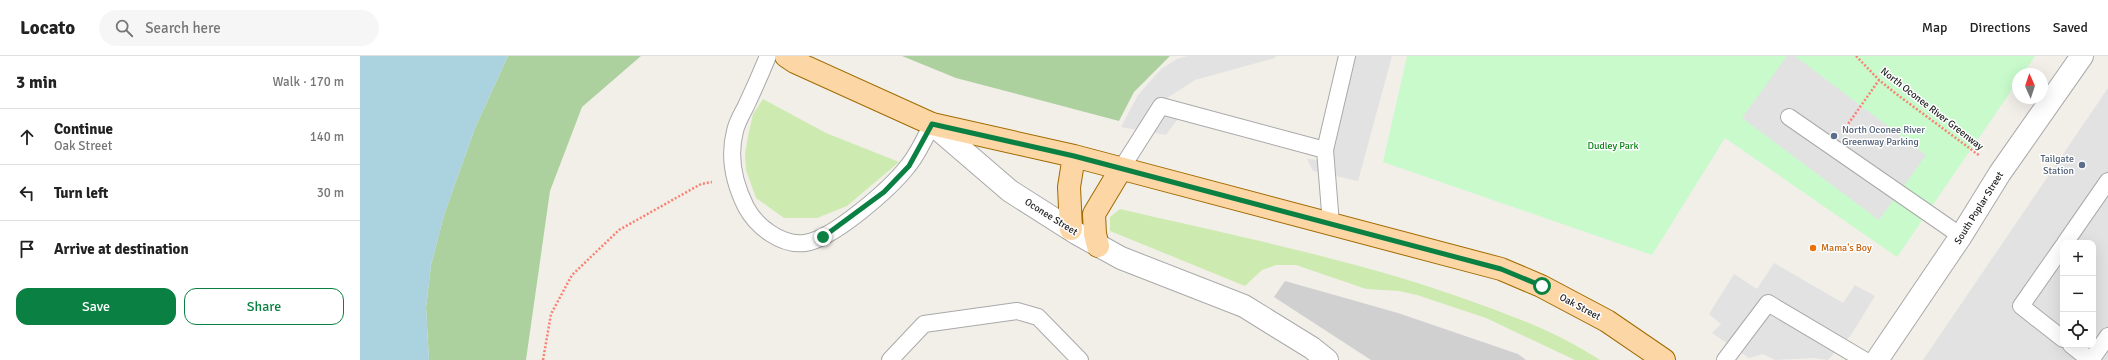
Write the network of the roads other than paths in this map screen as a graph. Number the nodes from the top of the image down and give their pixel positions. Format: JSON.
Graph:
{"nodes":[{"id":1,"x":768,"y":56,"type":"edge"},
{"id":2,"x":786,"y":56,"type":"edge"},
{"id":3,"x":1347,"y":56,"type":"edge"},
{"id":4,"x":2082,"y":56,"type":"edge"},
{"id":5,"x":1789,"y":117,"type":"dead end"},
{"id":6,"x":932,"y":124,"type":"junction"},
{"id":7,"x":1325,"y":150,"type":"junction"},
{"id":8,"x":1074,"y":156,"type":"junction"},
{"id":9,"x":1121,"y":169,"type":"junction"},
{"id":10,"x":2108,"y":181,"type":"edge"},
{"id":11,"x":1331,"y":224,"type":"junction"},
{"id":12,"x":1071,"y":229,"type":"junction"},
{"id":13,"x":1961,"y":236,"type":"junction"},
{"id":14,"x":2067,"y":240,"type":"edge"},
{"id":15,"x":1098,"y":246,"type":"junction"},
{"id":16,"x":2060,"y":250,"type":"edge"},
{"id":17,"x":2108,"y":336,"type":"edge"},
{"id":18,"x":2060,"y":337,"type":"edge"},
{"id":19,"x":2075,"y":348,"type":"edge"},
{"id":20,"x":890,"y":360,"type":"edge"},
{"id":21,"x":1080,"y":360,"type":"edge"},
{"id":22,"x":1327,"y":360,"type":"edge"},
{"id":23,"x":1664,"y":360,"type":"edge"},
{"id":24,"x":1726,"y":360,"type":"edge"},
{"id":25,"x":1864,"y":360,"type":"edge"},
{"id":26,"x":1877,"y":360,"type":"edge"},
{"id":27,"x":2091,"y":360,"type":"edge"}],
"edges":[{"from":1,"to":6,"type":"lane"},
{"from":2,"to":6,"type":"main road","name":"Oconee Street"},
{"from":3,"to":7,"type":"lane"},
{"from":4,"to":13,"type":"street","name":"South Poplar Street"},
{"from":5,"to":13,"type":"lane"},
{"from":6,"to":8,"type":"main road","name":"Oak Street"},
{"from":6,"to":12,"type":"street","name":"Oconee Street"},
{"from":7,"to":9,"type":"lane"},
{"from":7,"to":11,"type":"lane"},
{"from":8,"to":9,"type":"main road","name":"Oak Street"},
{"from":8,"to":12,"type":"main road"},
{"from":9,"to":11,"type":"main road","name":"Oak Street"},
{"from":9,"to":15,"type":"main road"},
{"from":10,"to":14,"type":"lane"},
{"from":11,"to":23,"type":"main road","name":"Oak Street"},
{"from":12,"to":15,"type":"street","name":"Oconee Street"},
{"from":13,"to":26,"type":"street","name":"South Poplar Street"},
{"from":15,"to":22,"type":"street","name":"Oconee Street"},
{"from":16,"to":18,"type":"lane"},
{"from":17,"to":27,"type":"lane"},
{"from":19,"to":27,"type":"lane"},
{"from":20,"to":21,"type":"lane"},
{"from":24,"to":25,"type":"lane"}]}
